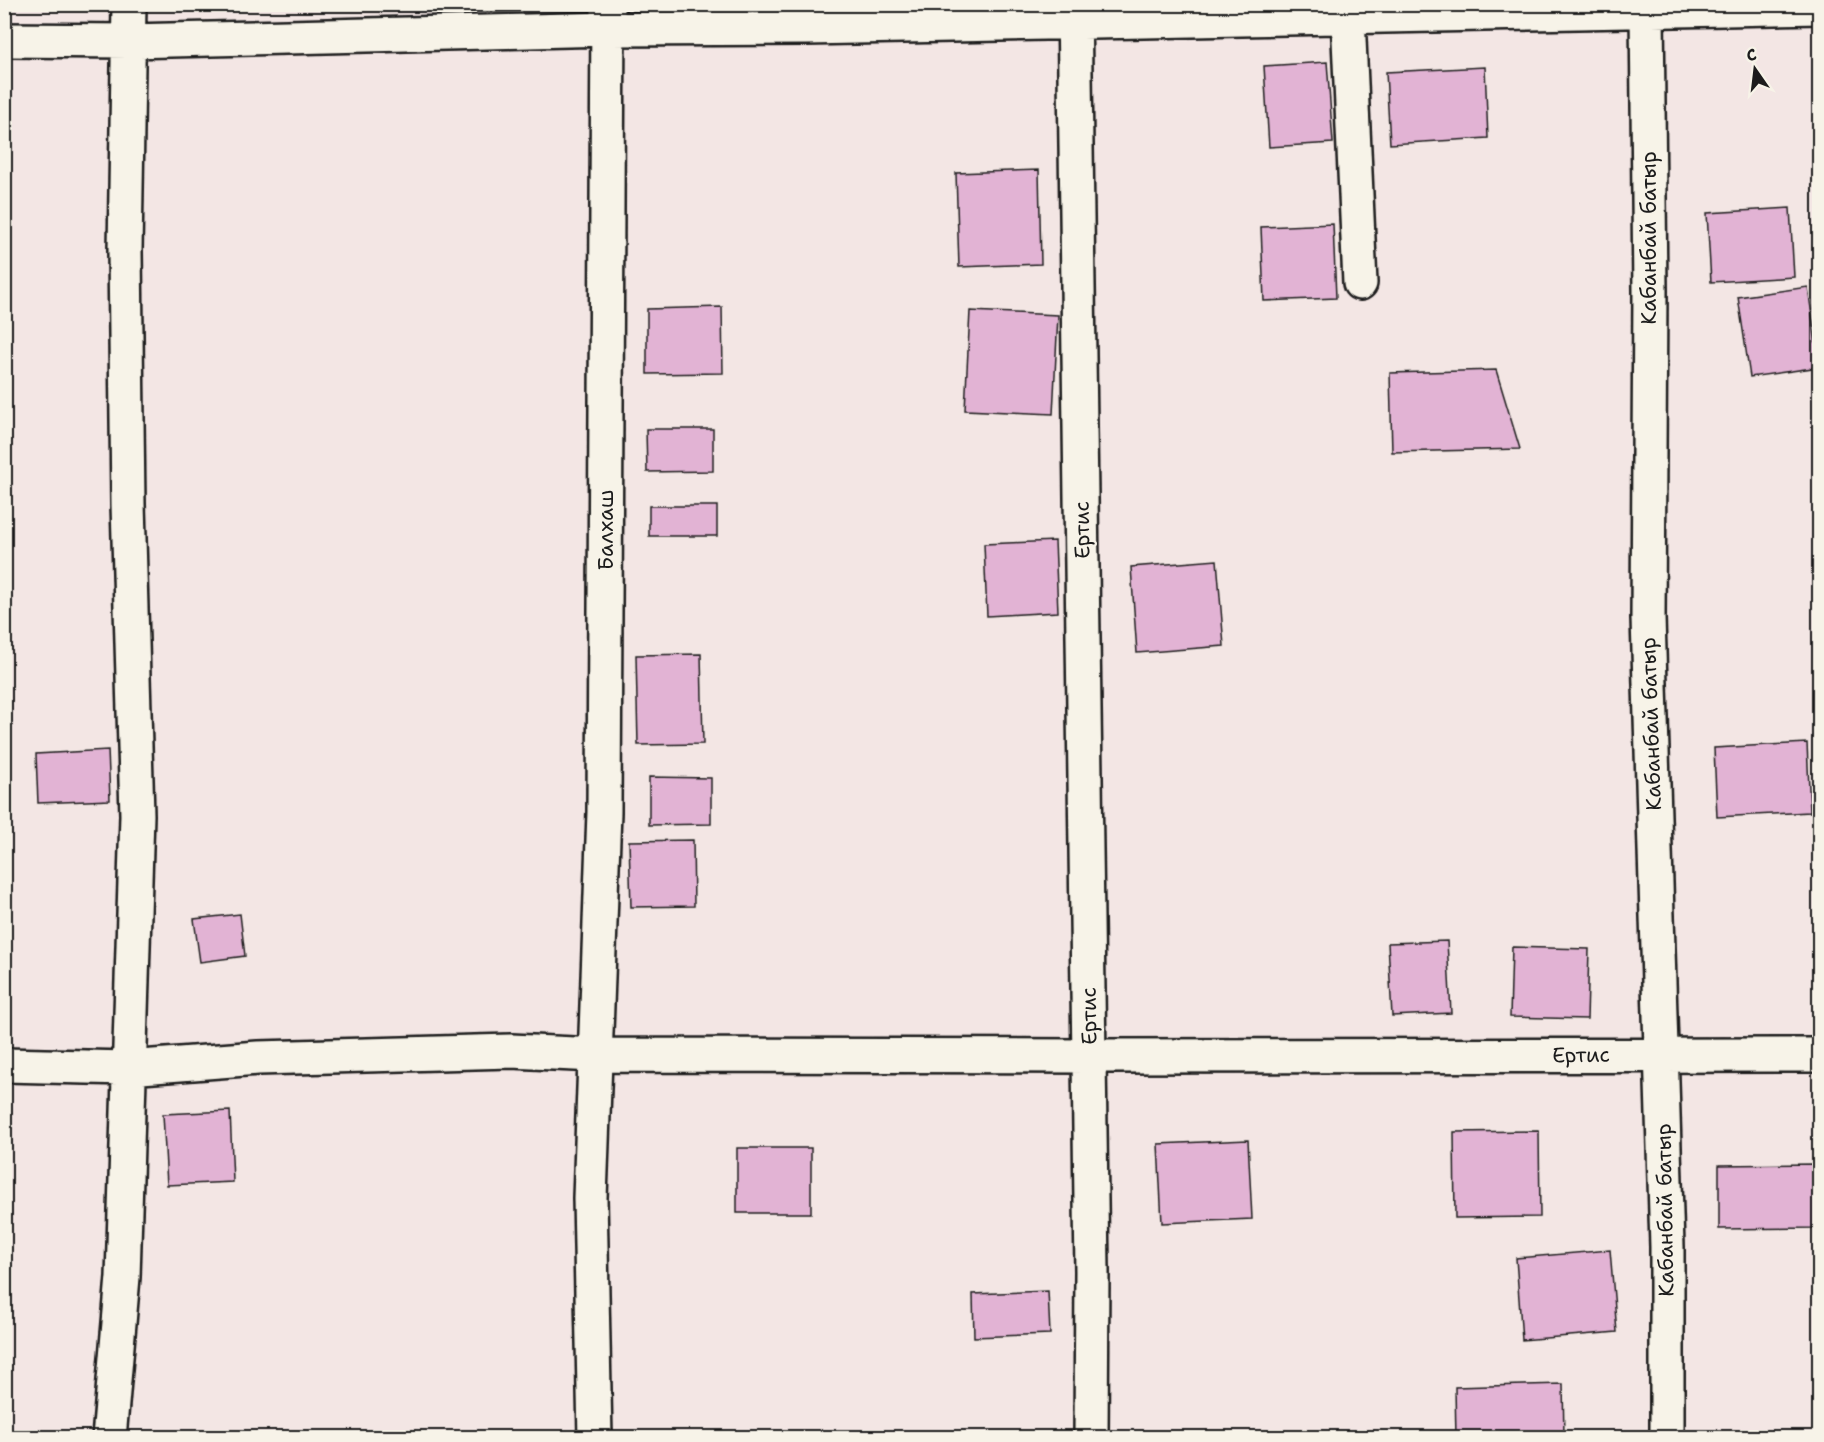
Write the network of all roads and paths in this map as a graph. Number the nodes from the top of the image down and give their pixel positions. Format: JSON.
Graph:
{"nodes":[{"id":1,"x":129,"y":4,"type":"edge"},
{"id":2,"x":1820,"y":8,"type":"edge"},
{"id":3,"x":1647,"y":11,"type":"junction"},
{"id":4,"x":1074,"y":14,"type":"edge"},
{"id":5,"x":608,"y":17,"type":"edge"},
{"id":6,"x":1348,"y":17,"type":"junction"},
{"id":7,"x":4,"y":40,"type":"edge"},
{"id":8,"x":129,"y":41,"type":"junction"},
{"id":9,"x":1360,"y":284,"type":"dead end"},
{"id":10,"x":1660,"y":1054,"type":"junction"},
{"id":11,"x":596,"y":1055,"type":"junction"},
{"id":12,"x":1820,"y":1055,"type":"edge"},
{"id":13,"x":1090,"y":1056,"type":"junction"},
{"id":14,"x":4,"y":1065,"type":"edge"},
{"id":15,"x":128,"y":1068,"type":"junction"},
{"id":16,"x":109,"y":1437,"type":"edge"},
{"id":17,"x":595,"y":1437,"type":"edge"},
{"id":18,"x":1091,"y":1437,"type":"edge"},
{"id":19,"x":1667,"y":1437,"type":"edge"}],
"edges":[{"from":1,"to":8,"type":"street"},
{"from":2,"to":3,"type":"street"},
{"from":3,"to":6,"type":"street"},
{"from":3,"to":10,"type":"street","name":"Кабанбай батыр"},
{"from":4,"to":5,"type":"street"},
{"from":4,"to":6,"type":"street"},
{"from":4,"to":13,"type":"street","name":"Ертис"},
{"from":5,"to":8,"type":"street"},
{"from":5,"to":11,"type":"street","name":"Балхаш"},
{"from":6,"to":9,"type":"street"},
{"from":7,"to":8,"type":"street"},
{"from":8,"to":15,"type":"street"},
{"from":10,"to":12,"type":"street","name":"Ертис"},
{"from":10,"to":13,"type":"street","name":"Ертис"},
{"from":10,"to":19,"type":"street","name":"Кабанбай батыр"},
{"from":11,"to":13,"type":"street"},
{"from":11,"to":15,"type":"street"},
{"from":11,"to":17,"type":"street","name":"Балхаш"},
{"from":13,"to":18,"type":"street","name":"Ертис"},
{"from":14,"to":15,"type":"street"},
{"from":15,"to":16,"type":"street"}]}
